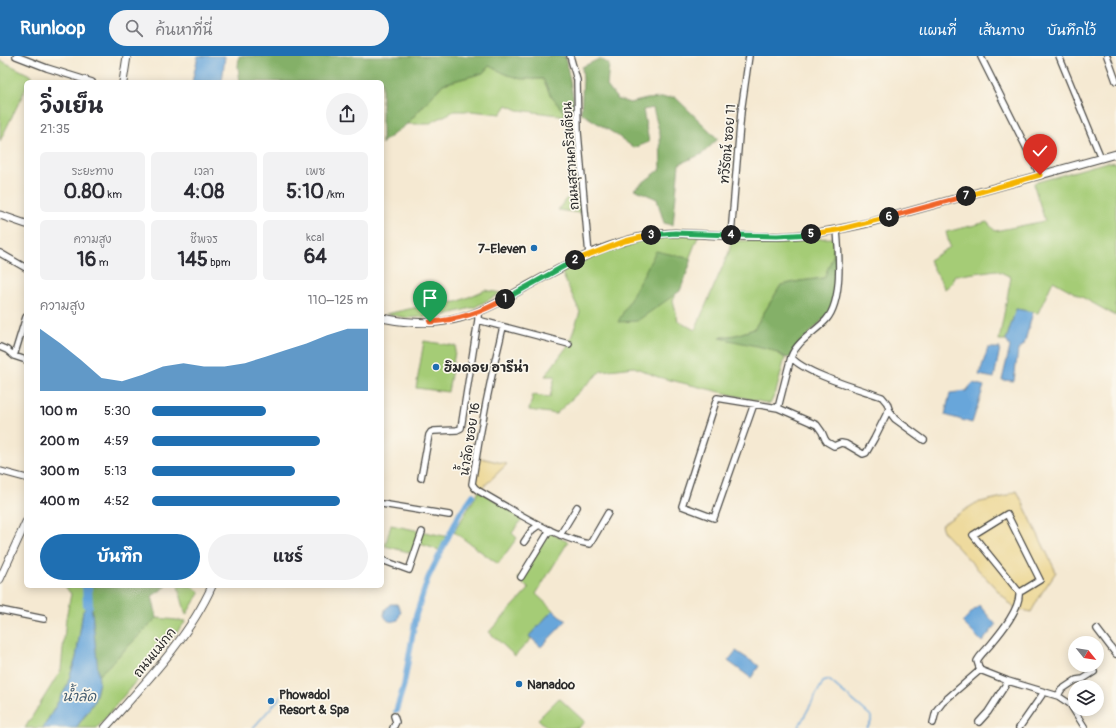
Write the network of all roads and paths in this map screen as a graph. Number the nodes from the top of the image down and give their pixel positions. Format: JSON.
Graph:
{"nodes":[{"id":1,"x":16,"y":56,"type":"edge"},
{"id":2,"x":127,"y":56,"type":"edge"},
{"id":3,"x":570,"y":56,"type":"edge"},
{"id":4,"x":750,"y":56,"type":"edge"},
{"id":5,"x":1059,"y":56,"type":"edge"},
{"id":6,"x":1107,"y":56,"type":"edge"},
{"id":7,"x":981,"y":57,"type":"dead end"},
{"id":8,"x":85,"y":80,"type":"edge"},
{"id":9,"x":123,"y":80,"type":"edge"},
{"id":10,"x":1116,"y":82,"type":"edge"},
{"id":11,"x":1116,"y":154,"type":"edge"},
{"id":12,"x":1101,"y":158,"type":"junction"},
{"id":13,"x":1040,"y":175,"type":"junction"},
{"id":14,"x":0,"y":215,"type":"edge"},
{"id":15,"x":24,"y":223,"type":"edge"},
{"id":16,"x":837,"y":230,"type":"junction"},
{"id":17,"x":731,"y":235,"type":"junction"},
{"id":18,"x":0,"y":253,"type":"edge"},
{"id":19,"x":589,"y":255,"type":"junction"},
{"id":20,"x":24,"y":267,"type":"edge"},
{"id":21,"x":478,"y":316,"type":"junction"},
{"id":22,"x":384,"y":318,"type":"edge"},
{"id":23,"x":24,"y":323,"type":"edge"},
{"id":24,"x":503,"y":327,"type":"junction"},
{"id":25,"x":569,"y":344,"type":"dead end"},
{"id":26,"x":0,"y":347,"type":"edge"},
{"id":27,"x":14,"y":356,"type":"junction"},
{"id":28,"x":791,"y":357,"type":"junction"},
{"id":29,"x":24,"y":359,"type":"edge"},
{"id":30,"x":754,"y":404,"type":"junction"},
{"id":31,"x":778,"y":408,"type":"junction"},
{"id":32,"x":889,"y":409,"type":"junction"},
{"id":33,"x":924,"y":440,"type":"dead end"},
{"id":34,"x":0,"y":471,"type":"edge"},
{"id":35,"x":24,"y":477,"type":"edge"},
{"id":36,"x":421,"y":478,"type":"dead end"},
{"id":37,"x":384,"y":504,"type":"edge"},
{"id":38,"x":577,"y":506,"type":"dead end"},
{"id":39,"x":608,"y":513,"type":"dead end"},
{"id":40,"x":449,"y":515,"type":"dead end"},
{"id":41,"x":539,"y":525,"type":"junction"},
{"id":42,"x":24,"y":526,"type":"edge"},
{"id":43,"x":550,"y":530,"type":"junction"},
{"id":44,"x":422,"y":532,"type":"dead end"},
{"id":45,"x":560,"y":535,"type":"junction"},
{"id":46,"x":524,"y":542,"type":"dead end"},
{"id":47,"x":384,"y":561,"type":"edge"},
{"id":48,"x":1,"y":575,"type":"edge"},
{"id":49,"x":521,"y":577,"type":"dead end"},
{"id":50,"x":211,"y":588,"type":"edge"},
{"id":51,"x":1019,"y":592,"type":"junction"},
{"id":52,"x":0,"y":610,"type":"edge"},
{"id":53,"x":44,"y":619,"type":"dead end"},
{"id":54,"x":1097,"y":630,"type":"dead end"},
{"id":55,"x":1116,"y":654,"type":"edge"},
{"id":56,"x":980,"y":670,"type":"junction"},
{"id":57,"x":1094,"y":672,"type":"dead end"},
{"id":58,"x":1008,"y":681,"type":"junction"},
{"id":59,"x":1044,"y":692,"type":"junction"},
{"id":60,"x":1058,"y":696,"type":"junction"},
{"id":61,"x":394,"y":716,"type":"dead end"},
{"id":62,"x":979,"y":722,"type":"dead end"},
{"id":63,"x":933,"y":723,"type":"dead end"},
{"id":64,"x":105,"y":728,"type":"edge"},
{"id":65,"x":393,"y":728,"type":"edge"},
{"id":66,"x":1019,"y":728,"type":"edge"},
{"id":67,"x":1085,"y":728,"type":"edge"}],
"edges":[{"from":1,"to":8,"type":"street"},
{"from":2,"to":9,"type":"street"},
{"from":3,"to":19,"type":"street","name":"ถนนสุสานคริสเตียน"},
{"from":4,"to":17,"type":"street","name":"ทวีรัตน์ ซอย 11"},
{"from":5,"to":12,"type":"street"},
{"from":6,"to":10,"type":"street"},
{"from":7,"to":13,"type":"street"},
{"from":11,"to":12,"type":"street"},
{"from":12,"to":13,"type":"street"},
{"from":13,"to":16,"type":"street"},
{"from":14,"to":15,"type":"street"},
{"from":16,"to":17,"type":"street"},
{"from":16,"to":28,"type":"street"},
{"from":17,"to":19,"type":"street"},
{"from":18,"to":20,"type":"street"},
{"from":19,"to":21,"type":"street"},
{"from":21,"to":22,"type":"street"},
{"from":21,"to":24,"type":"street"},
{"from":21,"to":36,"type":"street"},
{"from":23,"to":27,"type":"street"},
{"from":24,"to":25,"type":"street"},
{"from":24,"to":41,"type":"street","name":"น้ำลัด ซอย 16"},
{"from":26,"to":27,"type":"street"},
{"from":27,"to":29,"type":"street"},
{"from":28,"to":31,"type":"street"},
{"from":28,"to":32,"type":"street"},
{"from":30,"to":30,"type":"street"},
{"from":30,"to":31,"type":"street"},
{"from":31,"to":32,"type":"street"},
{"from":32,"to":33,"type":"street"},
{"from":34,"to":35,"type":"street"},
{"from":37,"to":40,"type":"street"},
{"from":38,"to":45,"type":"street"},
{"from":39,"to":45,"type":"street","name":"น้ำลัด ซอย 16"},
{"from":41,"to":43,"type":"street","name":"น้ำลัด ซอย 16"},
{"from":41,"to":46,"type":"street"},
{"from":42,"to":48,"type":"street"},
{"from":43,"to":45,"type":"street","name":"น้ำลัด ซอย 16"},
{"from":43,"to":49,"type":"street"},
{"from":44,"to":47,"type":"street"},
{"from":50,"to":64,"type":"street","name":"ถนนแม่กก"},
{"from":51,"to":51,"type":"street"},
{"from":51,"to":56,"type":"street"},
{"from":52,"to":53,"type":"street"},
{"from":54,"to":55,"type":"street"},
{"from":56,"to":58,"type":"street"},
{"from":56,"to":63,"type":"street"},
{"from":57,"to":60,"type":"street"},
{"from":58,"to":59,"type":"street"},
{"from":58,"to":62,"type":"street"},
{"from":59,"to":60,"type":"street"},
{"from":59,"to":66,"type":"street"},
{"from":60,"to":67,"type":"street"},
{"from":61,"to":65,"type":"street"}]}
